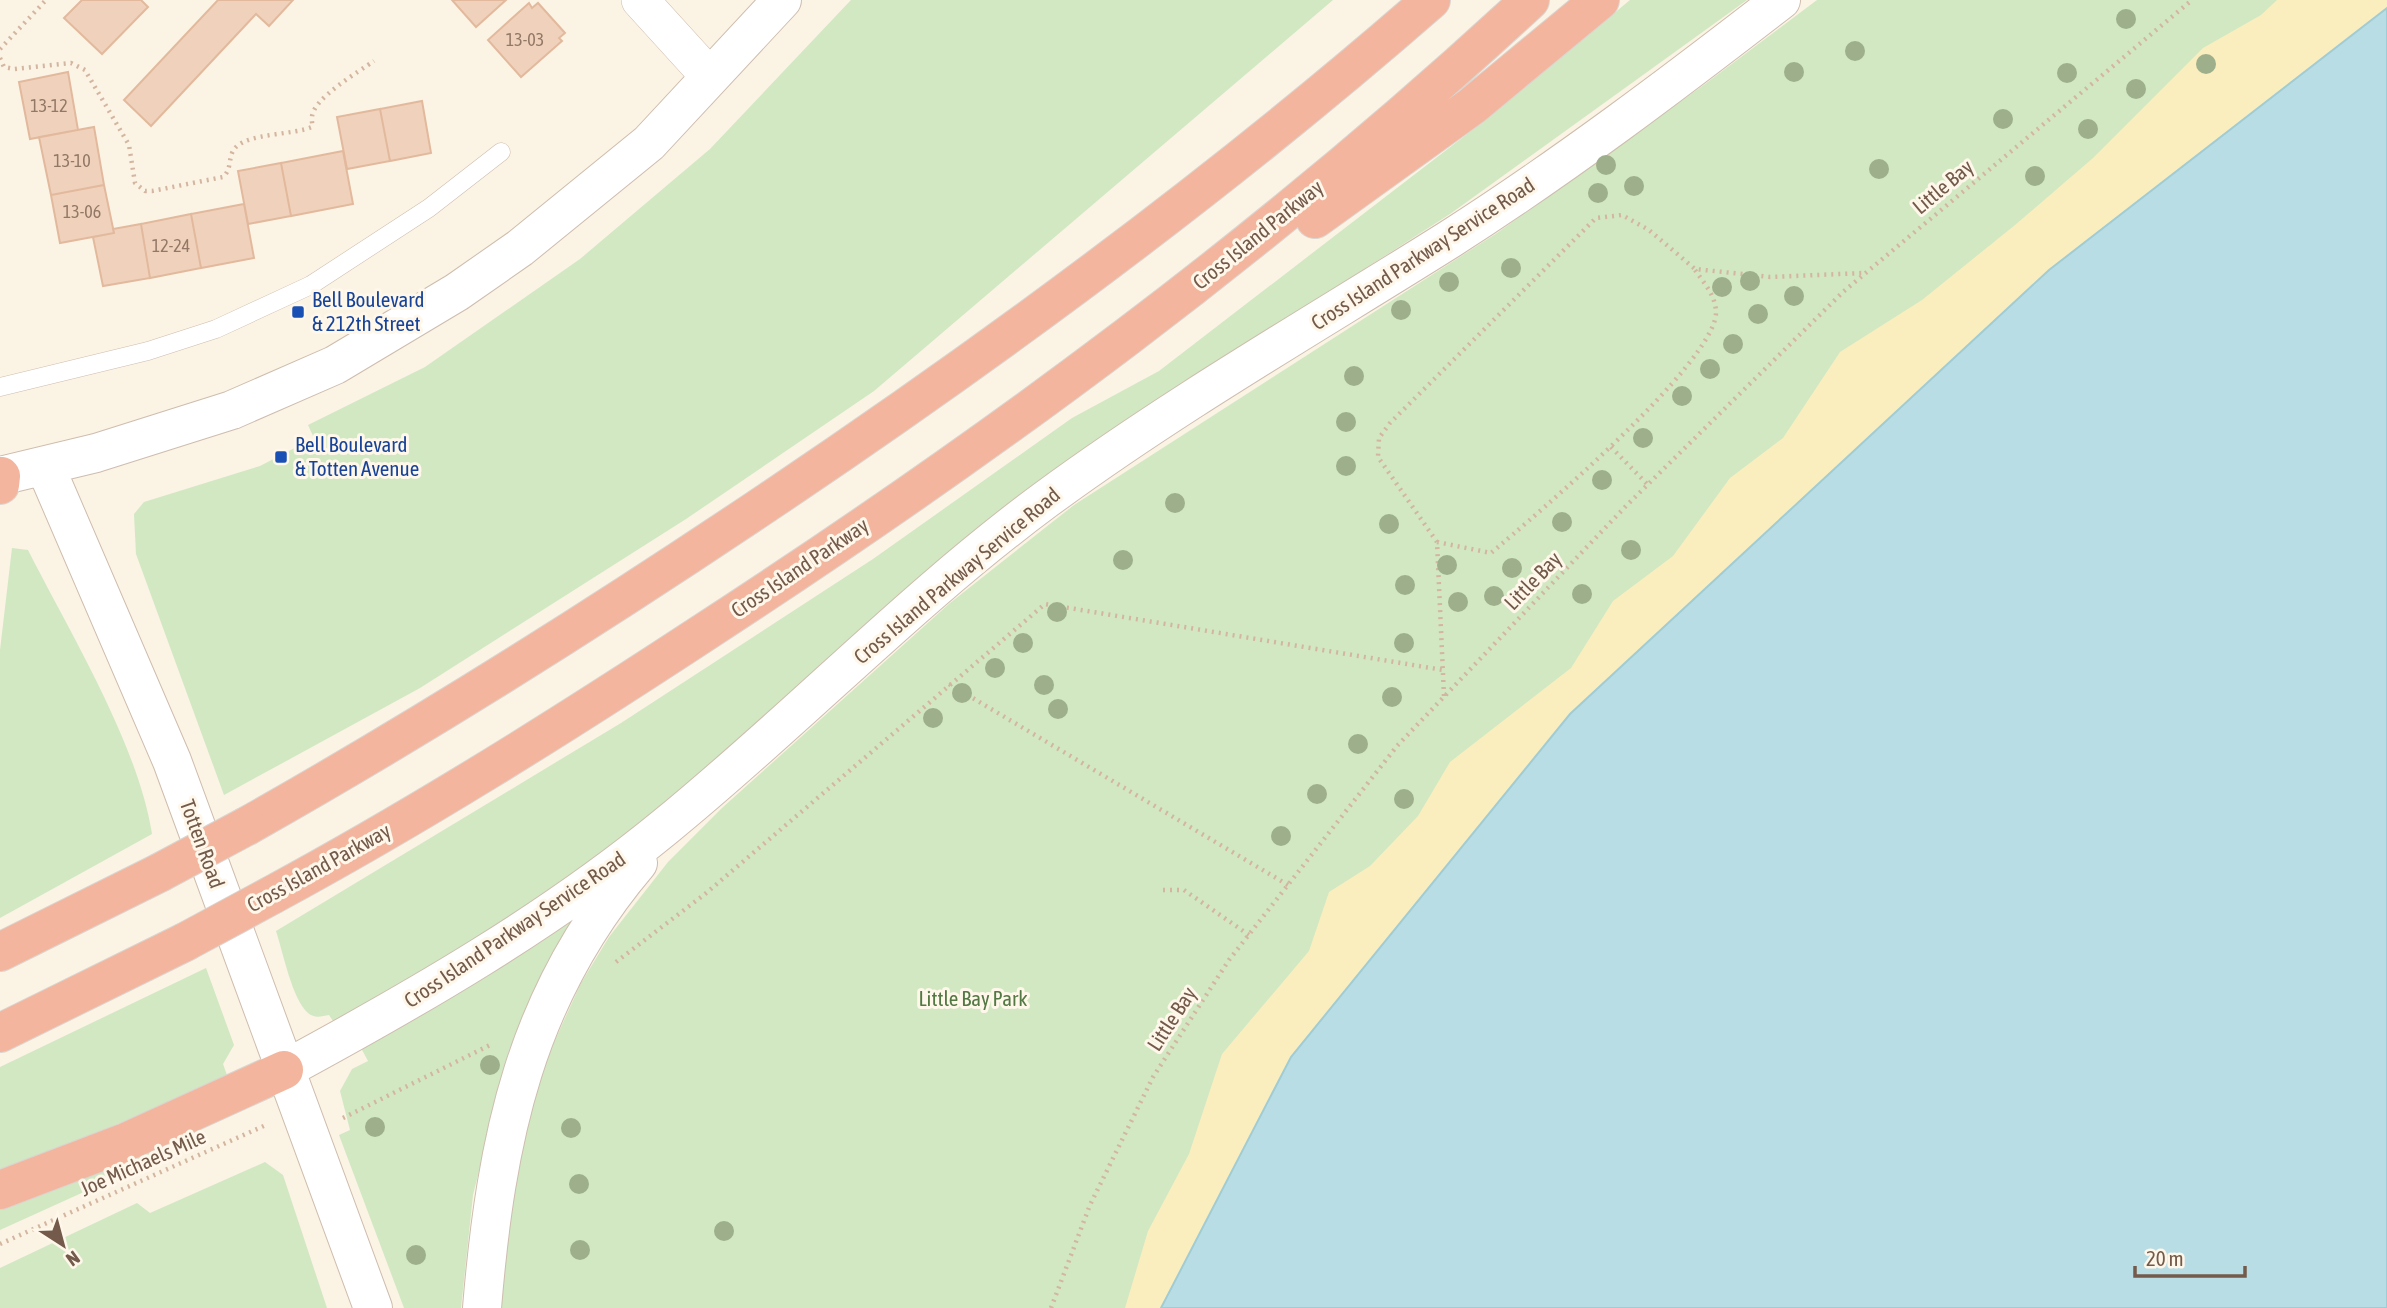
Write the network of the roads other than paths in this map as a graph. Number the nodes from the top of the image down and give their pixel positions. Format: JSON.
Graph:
{"nodes":[{"id":1,"x":640,"y":0,"type":"edge"},
{"id":2,"x":782,"y":0,"type":"edge"},
{"id":3,"x":1431,"y":0,"type":"edge"},
{"id":4,"x":1530,"y":0,"type":"edge"},
{"id":5,"x":1600,"y":0,"type":"edge"},
{"id":6,"x":1781,"y":0,"type":"edge"},
{"id":7,"x":710,"y":77,"type":"junction"},
{"id":8,"x":501,"y":152,"type":"dead end"},
{"id":9,"x":0,"y":387,"type":"edge"},
{"id":10,"x":1029,"y":412,"type":"junction"},
{"id":11,"x":46,"y":466,"type":"junction"},
{"id":12,"x":0,"y":475,"type":"edge"},
{"id":13,"x":0,"y":485,"type":"edge"},
{"id":14,"x":695,"y":803,"type":"junction"},
{"id":15,"x":0,"y":952,"type":"edge"},
{"id":16,"x":0,"y":1033,"type":"edge"},
{"id":17,"x":284,"y":1070,"type":"junction"},
{"id":18,"x":0,"y":1190,"type":"edge"},
{"id":19,"x":373,"y":1308,"type":"edge"},
{"id":20,"x":482,"y":1308,"type":"edge"}],
"edges":[{"from":1,"to":7,"type":"street"},
{"from":2,"to":7,"type":"street"},
{"from":3,"to":15,"type":"highway","bridge":true},
{"from":4,"to":10,"type":"highway","name":"Cross Island Parkway"},
{"from":5,"to":10,"type":"highway"},
{"from":6,"to":14,"type":"street","name":"Cross Island Parkway Service Road"},
{"from":7,"to":11,"type":"street"},
{"from":8,"to":9,"type":"lane"},
{"from":10,"to":16,"type":"highway","name":"Cross Island Parkway","bridge":true},
{"from":11,"to":12,"type":"street"},
{"from":11,"to":17,"type":"street","name":"Totten Road"},
{"from":12,"to":13,"type":"highway"},
{"from":14,"to":17,"type":"street","name":"Cross Island Parkway Service Road"},
{"from":14,"to":20,"type":"street"},
{"from":17,"to":18,"type":"highway"},
{"from":17,"to":19,"type":"street","name":"Totten Road"}]}
